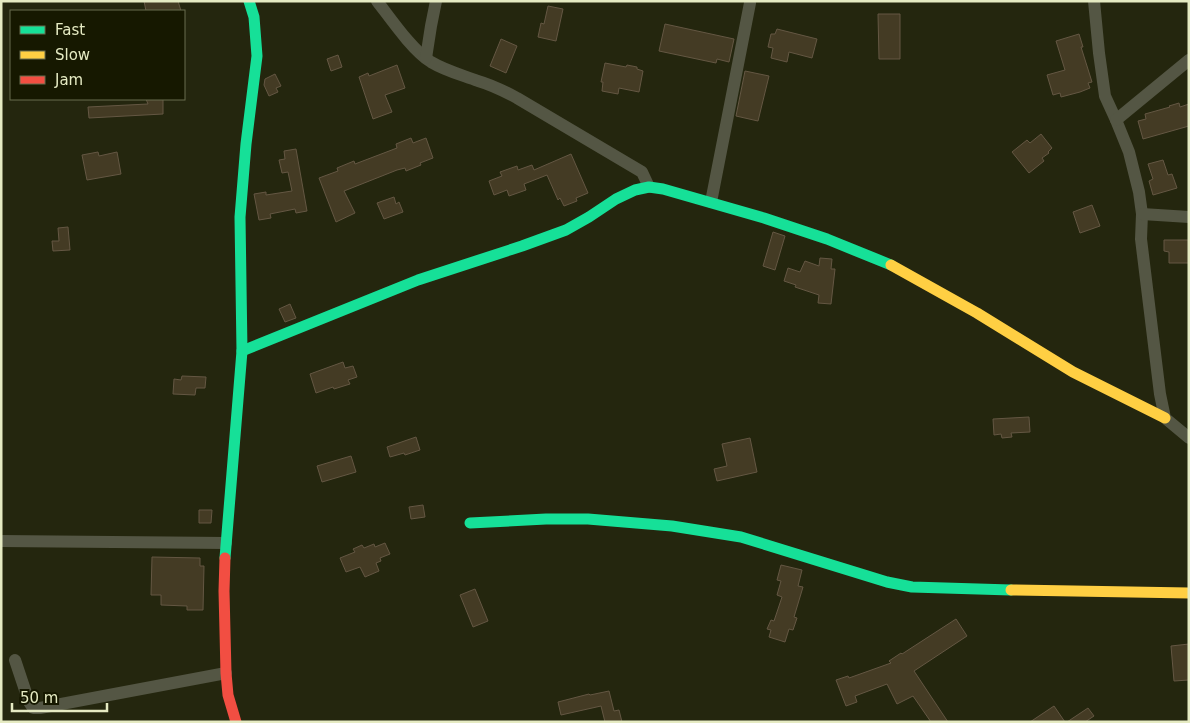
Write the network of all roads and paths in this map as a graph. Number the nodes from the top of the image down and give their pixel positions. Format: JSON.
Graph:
{"nodes":[{"id":1,"x":250,"y":1,"type":"edge"},
{"id":2,"x":377,"y":1,"type":"edge"},
{"id":3,"x":436,"y":1,"type":"edge"},
{"id":4,"x":1094,"y":1,"type":"edge"},
{"id":5,"x":750,"y":3,"type":"dead end"},
{"id":6,"x":426,"y":58,"type":"junction"},
{"id":7,"x":1189,"y":60,"type":"edge"},
{"id":8,"x":1116,"y":120,"type":"junction"},
{"id":9,"x":649,"y":186,"type":"junction"},
{"id":10,"x":711,"y":202,"type":"junction"},
{"id":11,"x":1142,"y":214,"type":"junction"},
{"id":12,"x":1189,"y":217,"type":"edge"},
{"id":13,"x":242,"y":351,"type":"junction"},
{"id":14,"x":1165,"y":418,"type":"junction"},
{"id":15,"x":1189,"y":438,"type":"edge"},
{"id":16,"x":470,"y":523,"type":"dead end"},
{"id":17,"x":1,"y":541,"type":"edge"},
{"id":18,"x":226,"y":543,"type":"junction"},
{"id":19,"x":1189,"y":593,"type":"edge"},
{"id":20,"x":15,"y":660,"type":"dead end"},
{"id":21,"x":226,"y":673,"type":"junction"},
{"id":22,"x":236,"y":722,"type":"edge"}],
"edges":[{"from":1,"to":13,"type":"street"},
{"from":2,"to":6,"type":"street"},
{"from":3,"to":6,"type":"street"},
{"from":4,"to":8,"type":"street"},
{"from":5,"to":10,"type":"street"},
{"from":6,"to":9,"type":"street"},
{"from":7,"to":8,"type":"street"},
{"from":8,"to":11,"type":"street"},
{"from":9,"to":10,"type":"street"},
{"from":9,"to":13,"type":"street"},
{"from":10,"to":14,"type":"street"},
{"from":11,"to":12,"type":"street"},
{"from":11,"to":14,"type":"street"},
{"from":13,"to":18,"type":"street"},
{"from":14,"to":15,"type":"street"},
{"from":16,"to":19,"type":"street"},
{"from":17,"to":18,"type":"street"},
{"from":18,"to":21,"type":"street"},
{"from":20,"to":21,"type":"street"},
{"from":21,"to":22,"type":"street"}]}
